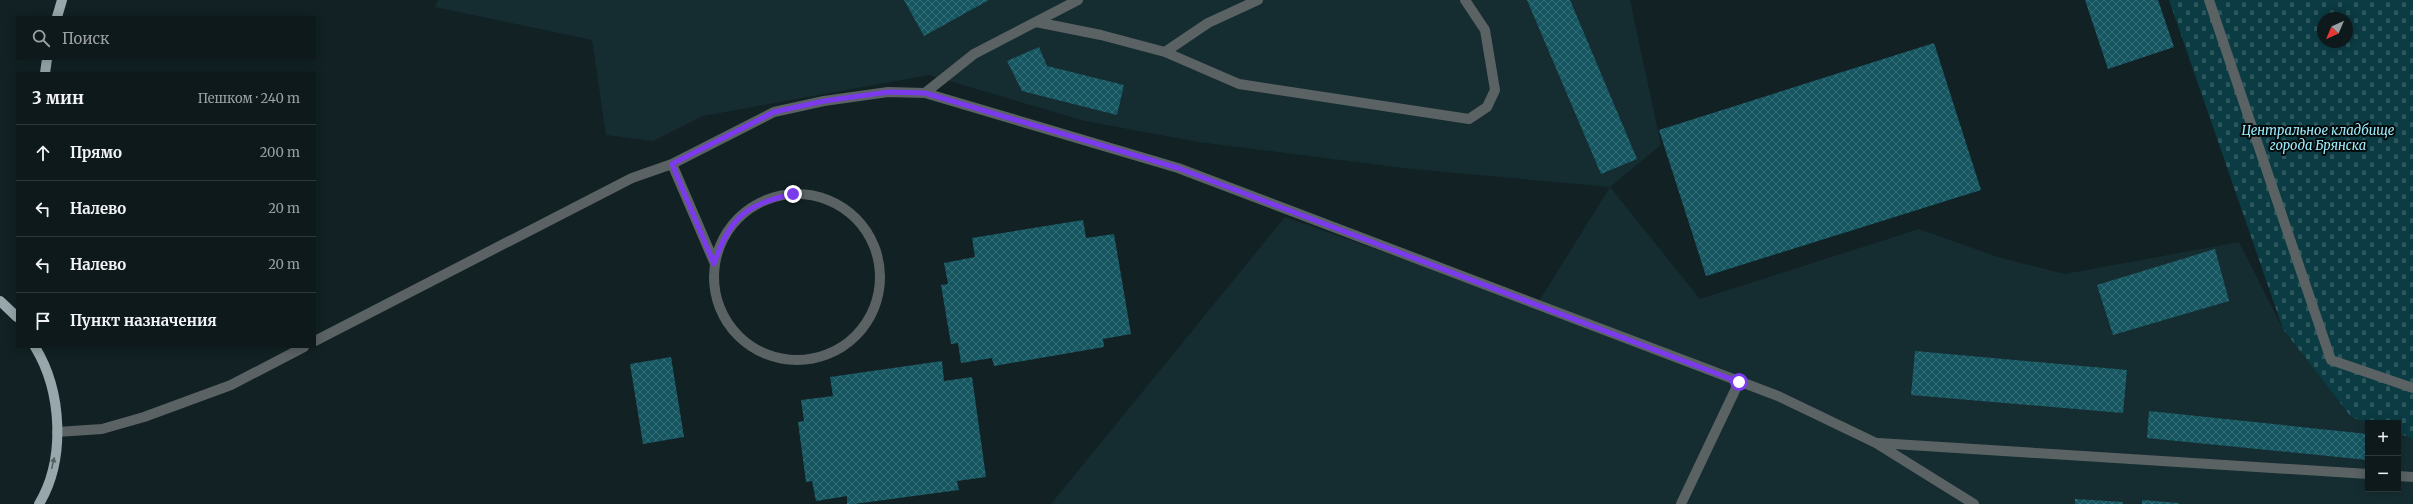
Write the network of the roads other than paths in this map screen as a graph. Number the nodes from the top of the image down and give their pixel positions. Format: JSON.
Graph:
{"nodes":[{"id":1,"x":62,"y":0,"type":"edge"},
{"id":2,"x":1078,"y":0,"type":"edge"},
{"id":3,"x":1258,"y":0,"type":"edge"},
{"id":4,"x":1466,"y":0,"type":"edge"},
{"id":5,"x":2209,"y":0,"type":"edge"},
{"id":6,"x":57,"y":16,"type":"edge"},
{"id":7,"x":1036,"y":22,"type":"junction"},
{"id":8,"x":1165,"y":52,"type":"junction"},
{"id":9,"x":47,"y":60,"type":"edge"},
{"id":10,"x":44,"y":72,"type":"edge"},
{"id":11,"x":925,"y":93,"type":"junction"},
{"id":12,"x":672,"y":164,"type":"junction"},
{"id":13,"x":714,"y":264,"type":"junction"},
{"id":14,"x":0,"y":301,"type":"edge"},
{"id":15,"x":16,"y":316,"type":"edge"},
{"id":16,"x":316,"y":340,"type":"edge"},
{"id":17,"x":36,"y":348,"type":"edge"},
{"id":18,"x":41,"y":348,"type":"edge"},
{"id":19,"x":302,"y":348,"type":"edge"},
{"id":20,"x":42,"y":359,"type":"junction"},
{"id":21,"x":1739,"y":382,"type":"junction"},
{"id":22,"x":2413,"y":388,"type":"edge"},
{"id":23,"x":57,"y":432,"type":"junction"},
{"id":24,"x":1876,"y":443,"type":"junction"},
{"id":25,"x":2365,"y":474,"type":"edge"},
{"id":26,"x":2401,"y":476,"type":"edge"},
{"id":27,"x":2413,"y":477,"type":"edge"},
{"id":28,"x":40,"y":503,"type":"edge"},
{"id":29,"x":1681,"y":504,"type":"edge"},
{"id":30,"x":1974,"y":504,"type":"edge"}],
"edges":[{"from":1,"to":6,"type":"main road"},
{"from":2,"to":7,"type":"lane"},
{"from":3,"to":8,"type":"lane"},
{"from":4,"to":8,"type":"lane"},
{"from":5,"to":22,"type":"lane"},
{"from":7,"to":8,"type":"lane"},
{"from":7,"to":11,"type":"lane"},
{"from":9,"to":10,"type":"main road"},
{"from":11,"to":12,"type":"lane"},
{"from":11,"to":21,"type":"lane"},
{"from":12,"to":13,"type":"lane"},
{"from":12,"to":16,"type":"lane"},
{"from":13,"to":13,"type":"lane"},
{"from":14,"to":15,"type":"main road"},
{"from":17,"to":20,"type":"main road"},
{"from":18,"to":20,"type":"main road"},
{"from":19,"to":23,"type":"lane"},
{"from":20,"to":23,"type":"main road"},
{"from":21,"to":24,"type":"lane"},
{"from":21,"to":29,"type":"lane"},
{"from":28,"to":23,"type":"main road","one_way":true},
{"from":24,"to":25,"type":"lane"},
{"from":24,"to":30,"type":"lane"},
{"from":26,"to":27,"type":"lane"}]}
